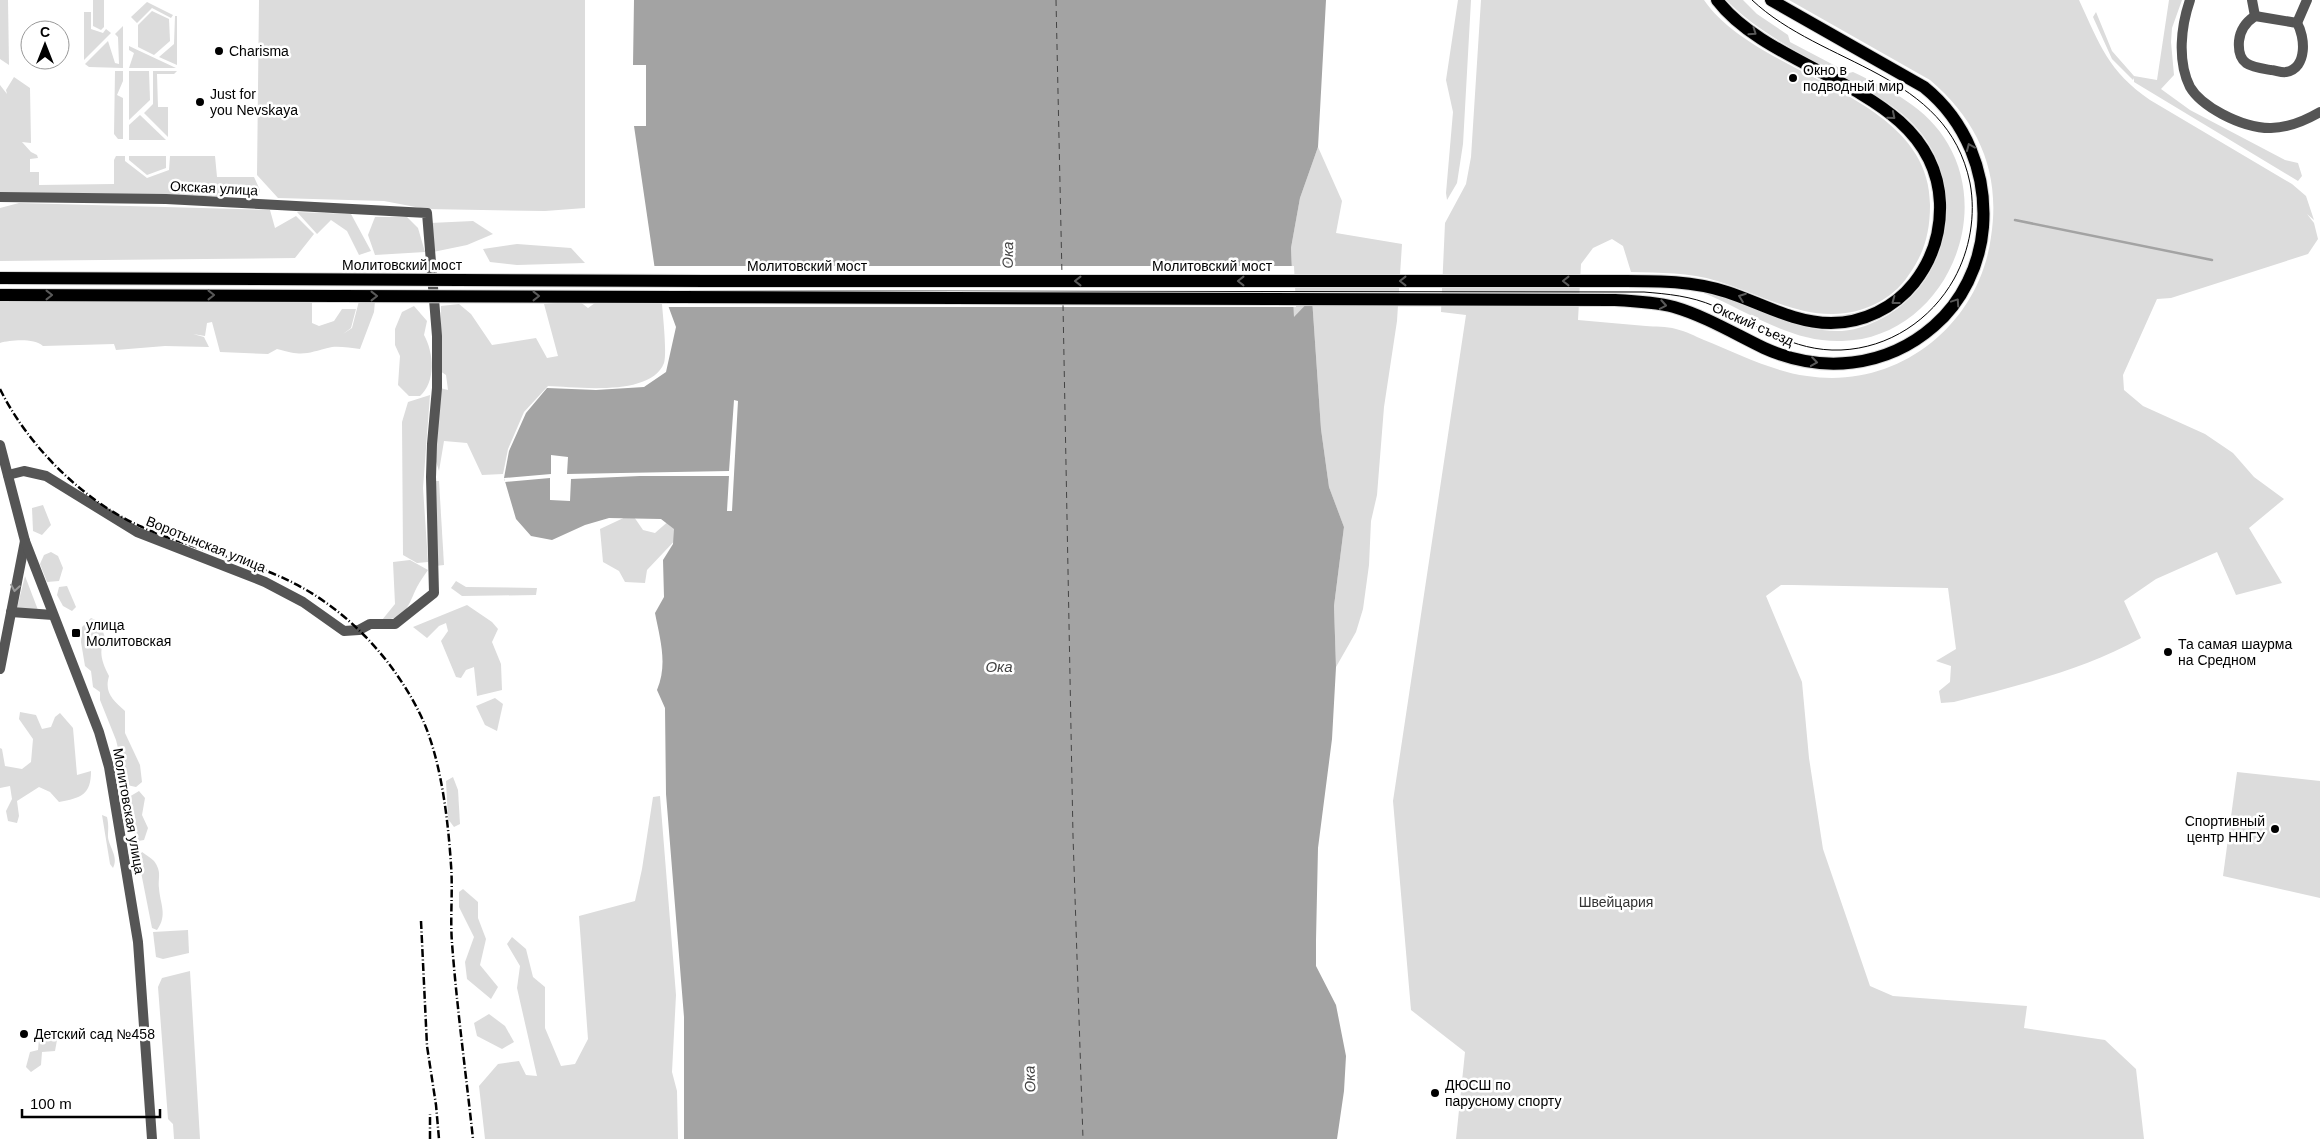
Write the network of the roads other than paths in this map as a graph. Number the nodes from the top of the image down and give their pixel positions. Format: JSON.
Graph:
{"nodes":[{"id":1,"x":1717,"y":0,"type":"edge"},
{"id":2,"x":1771,"y":0,"type":"edge"},
{"id":3,"x":2190,"y":0,"type":"edge"},
{"id":4,"x":2252,"y":0,"type":"edge"},
{"id":5,"x":2306,"y":0,"type":"edge"},
{"id":6,"x":2255,"y":16,"type":"junction"},
{"id":7,"x":2297,"y":23,"type":"junction"},
{"id":8,"x":2320,"y":112,"type":"edge"},
{"id":9,"x":0,"y":197,"type":"edge"},
{"id":10,"x":0,"y":278,"type":"edge"},
{"id":11,"x":1615,"y":281,"type":"joint"},
{"id":12,"x":0,"y":295,"type":"edge"},
{"id":13,"x":0,"y":445,"type":"edge"},
{"id":14,"x":8,"y":475,"type":"junction"},
{"id":15,"x":25,"y":541,"type":"junction"},
{"id":16,"x":11,"y":612,"type":"junction"},
{"id":17,"x":53,"y":615,"type":"junction"},
{"id":18,"x":395,"y":624,"type":"joint"},
{"id":19,"x":0,"y":669,"type":"edge"},
{"id":20,"x":152,"y":1139,"type":"edge"}],
"edges":[{"from":1,"to":11,"type":"main road","name":"Окский съезд","one_way":true},
{"from":12,"to":2,"type":"main road","name":"Окский съезд","one_way":true,"bridge":true},
{"from":3,"to":8,"type":"street"},
{"from":4,"to":6,"type":"street"},
{"from":5,"to":7,"type":"street"},
{"from":6,"to":7,"type":"street"},
{"from":6,"to":7,"type":"street"},
{"from":9,"to":18,"type":"street","name":"Окская улица"},
{"from":11,"to":10,"type":"main road","name":"Молитовский мост","one_way":true,"bridge":true},
{"from":13,"to":14,"type":"street","name":"Молитовская улица"},
{"from":14,"to":15,"type":"street","name":"Молитовская улица"},
{"from":14,"to":18,"type":"street","name":"Воротынская улица"},
{"from":15,"to":16,"type":"street","one_way":true},
{"from":15,"to":17,"type":"street","name":"Молитовская улица"},
{"from":16,"to":17,"type":"street"},
{"from":16,"to":19,"type":"street"},
{"from":17,"to":20,"type":"street","name":"Молитовская улица"}]}
